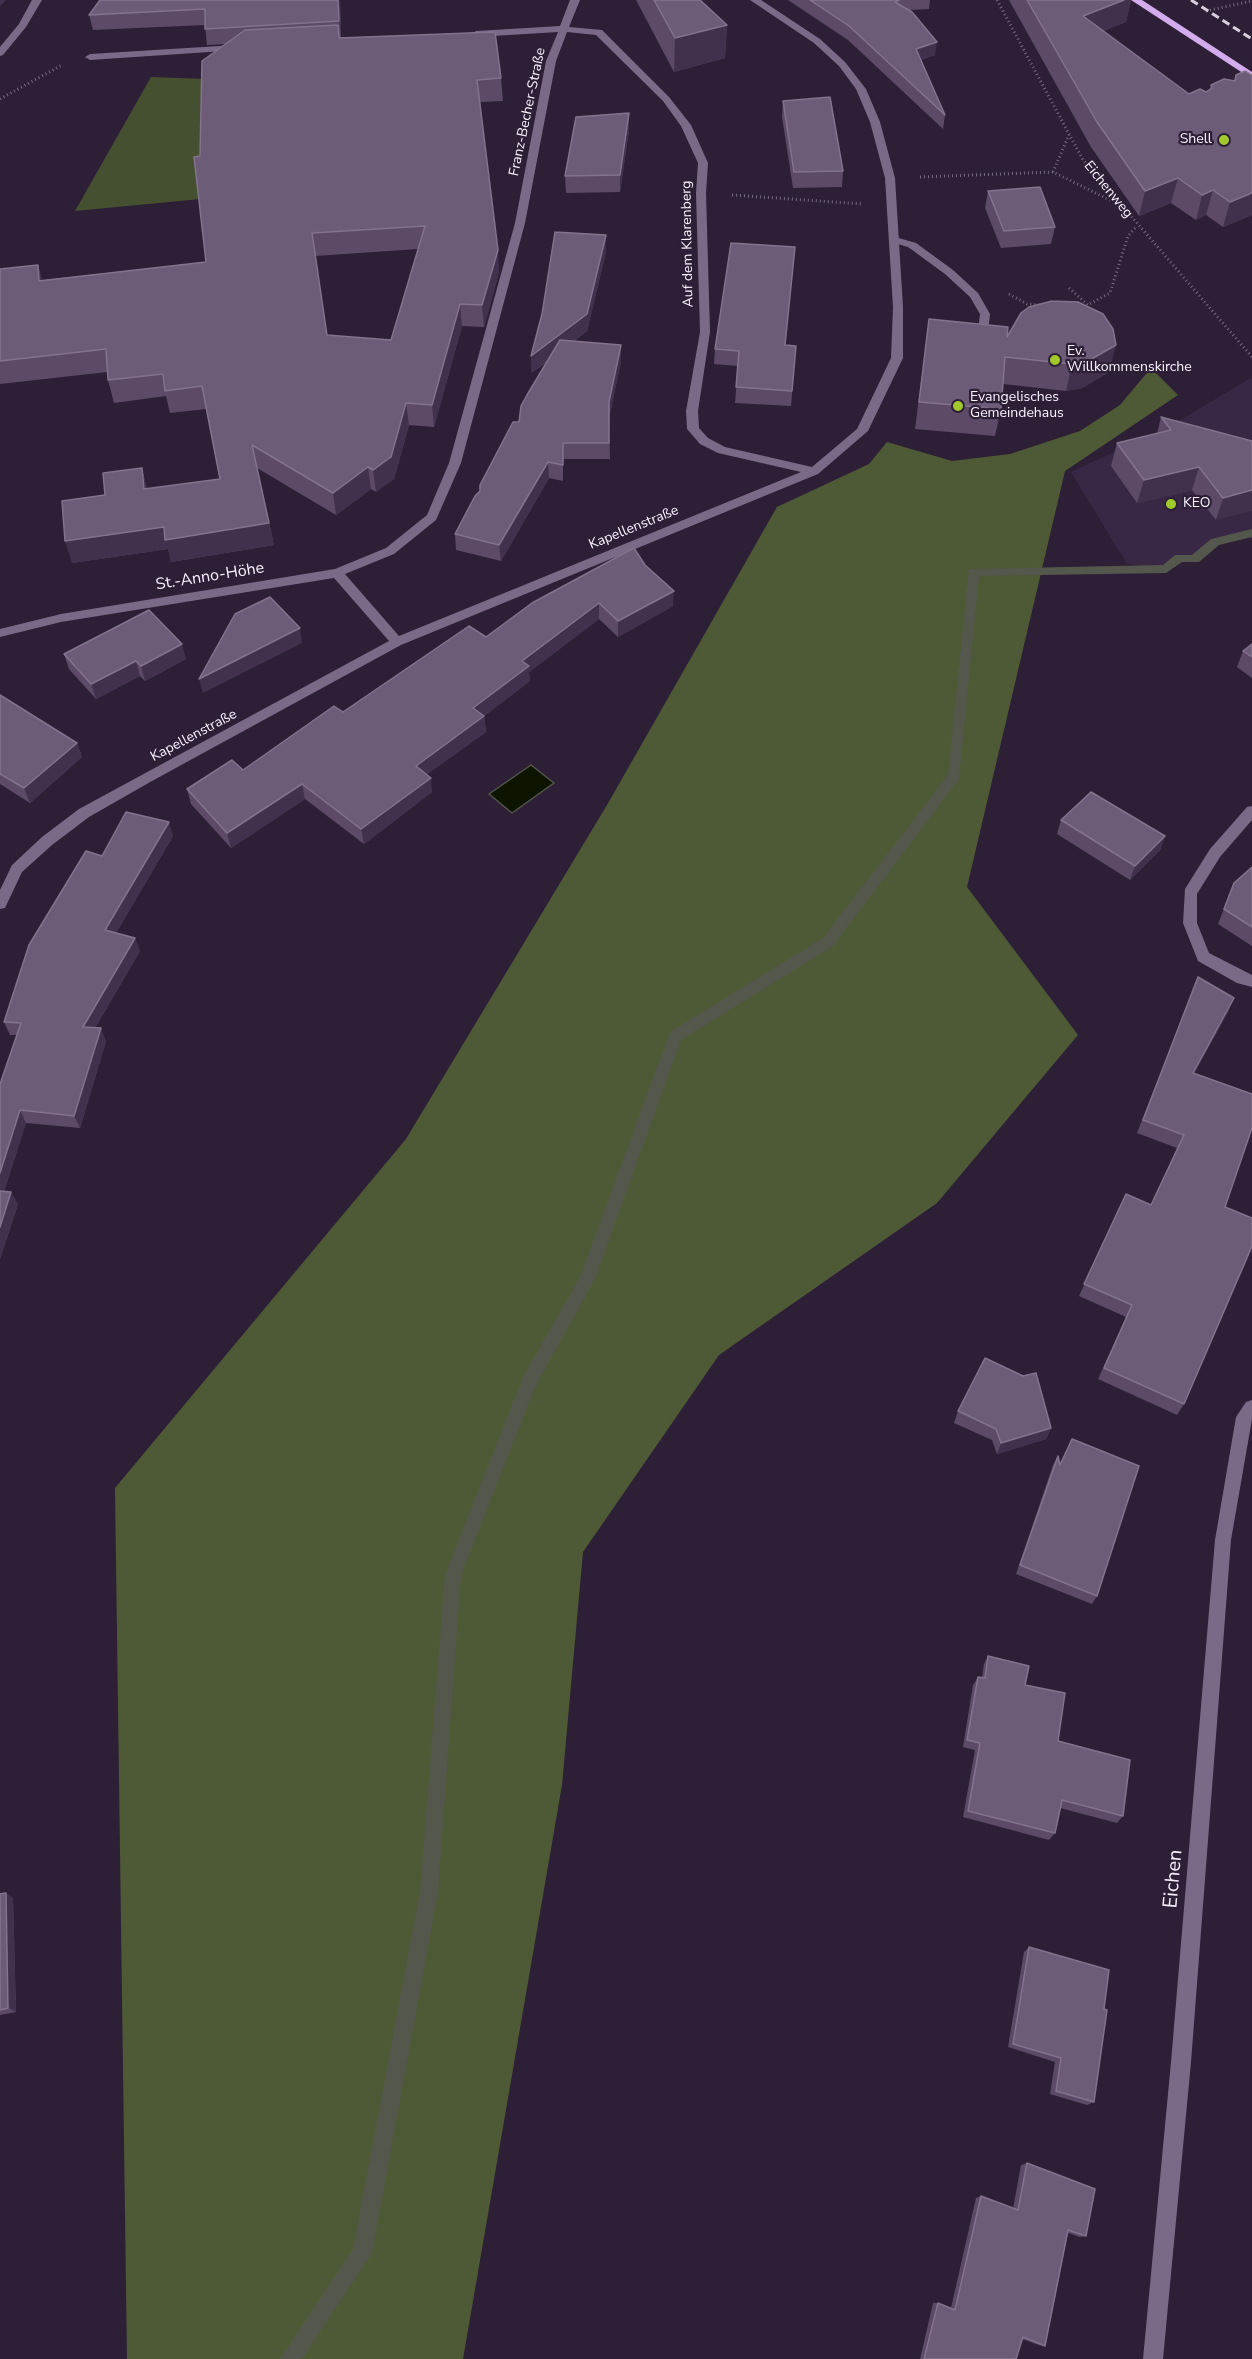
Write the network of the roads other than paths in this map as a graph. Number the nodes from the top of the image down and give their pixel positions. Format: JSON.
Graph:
{"nodes":[{"id":1,"x":37,"y":0,"type":"edge"},
{"id":2,"x":575,"y":0,"type":"edge"},
{"id":3,"x":755,"y":0,"type":"edge"},
{"id":4,"x":1136,"y":0,"type":"edge"},
{"id":5,"x":564,"y":29,"type":"junction"},
{"id":6,"x":462,"y":35,"type":"edge"},
{"id":7,"x":0,"y":53,"type":"edge"},
{"id":8,"x":90,"y":57,"type":"road end"},
{"id":9,"x":231,"y":59,"type":"edge"},
{"id":10,"x":1248,"y":77,"type":"edge"},
{"id":11,"x":895,"y":240,"type":"junction"},
{"id":12,"x":983,"y":339,"type":"edge"},
{"id":13,"x":814,"y":471,"type":"junction"},
{"id":14,"x":338,"y":573,"type":"junction"},
{"id":15,"x":0,"y":633,"type":"edge"},
{"id":16,"x":397,"y":642,"type":"junction"},
{"id":17,"x":1252,"y":811,"type":"edge"},
{"id":18,"x":0,"y":904,"type":"edge"},
{"id":19,"x":1252,"y":981,"type":"edge"},
{"id":20,"x":1252,"y":1407,"type":"edge"},
{"id":21,"x":1153,"y":2359,"type":"edge"}],
"edges":[{"from":1,"to":7,"type":"street"},
{"from":2,"to":5,"type":"street"},
{"from":3,"to":11,"type":"street","name":"Kapellenstraße"},
{"from":4,"to":10,"type":"main road"},
{"from":5,"to":6,"type":"street","name":"Franz-Becher-Straße"},
{"from":5,"to":13,"type":"street","name":"Auf dem Klarenberg"},
{"from":5,"to":14,"type":"street","name":"Franz-Becher-Straße"},
{"from":8,"to":9,"type":"street"},
{"from":11,"to":12,"type":"street"},
{"from":11,"to":13,"type":"street","name":"Kapellenstraße"},
{"from":13,"to":16,"type":"street","name":"Kapellenstraße"},
{"from":14,"to":15,"type":"street","name":"St.-Anno-Höhe"},
{"from":14,"to":16,"type":"street"},
{"from":16,"to":18,"type":"street","name":"Kapellenstraße"},
{"from":17,"to":19,"type":"street"},
{"from":20,"to":21,"type":"street","name":"Eichen"}]}
